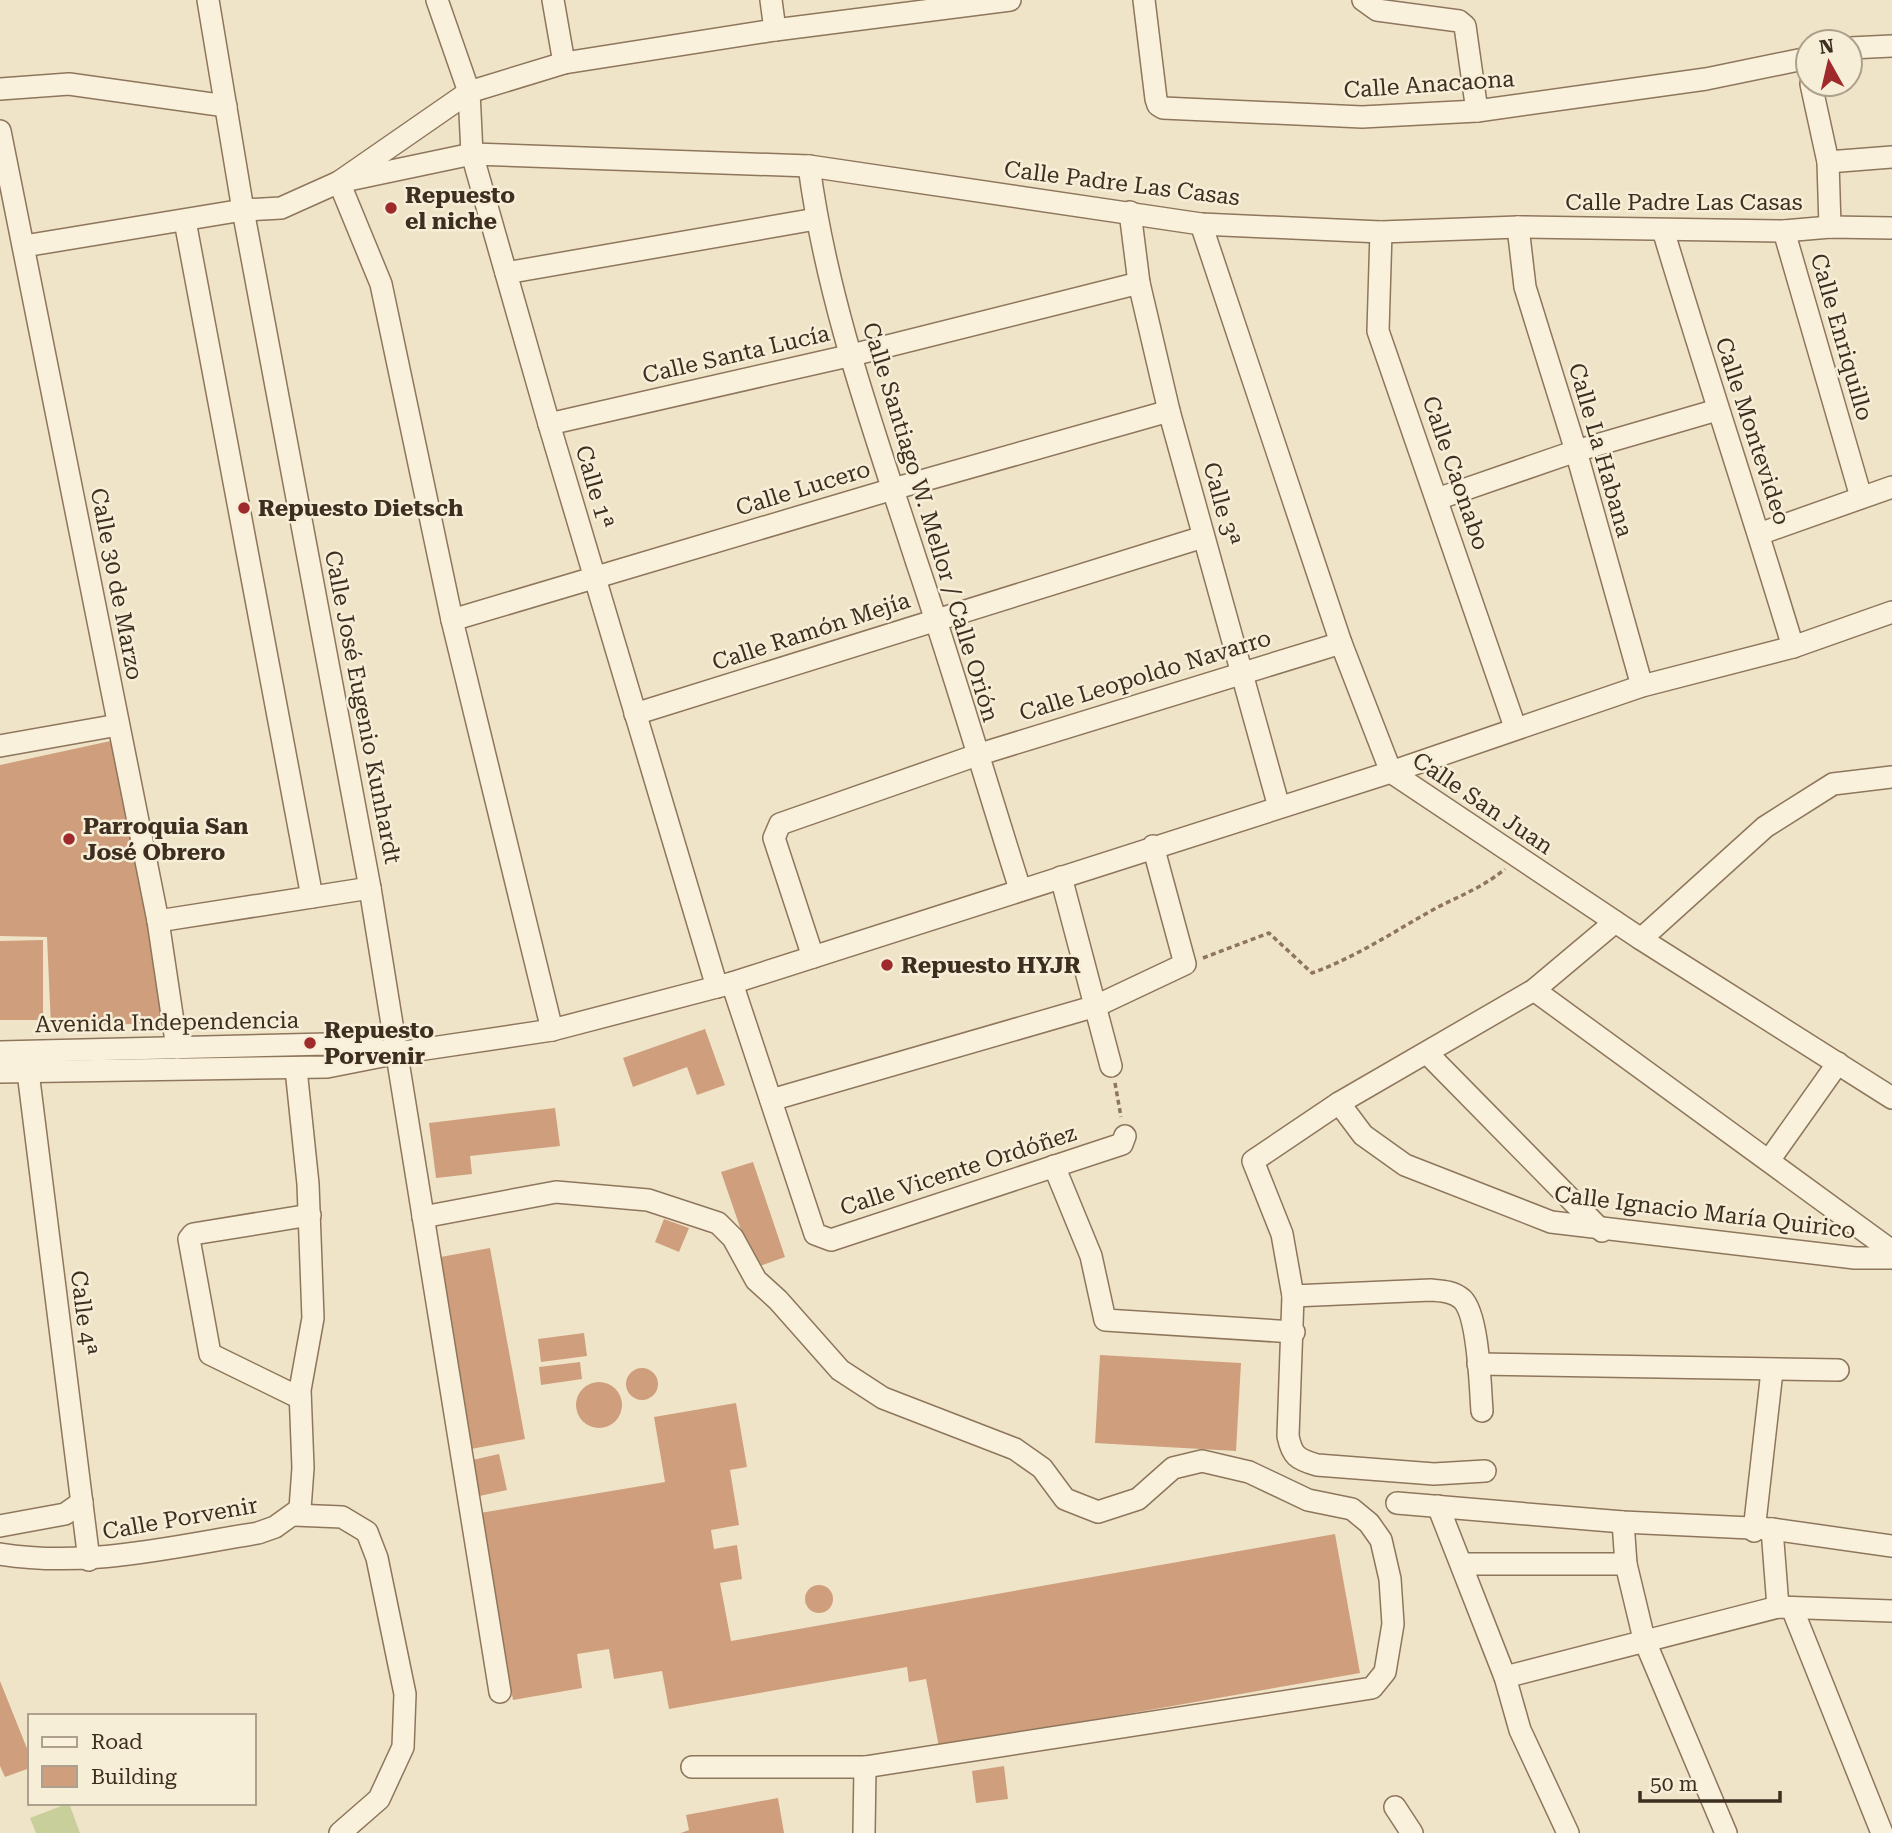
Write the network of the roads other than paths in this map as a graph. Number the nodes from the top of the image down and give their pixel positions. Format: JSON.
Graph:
{"nodes":[{"id":1,"x":208,"y":0,"type":"edge"},
{"id":2,"x":438,"y":0,"type":"edge"},
{"id":3,"x":553,"y":0,"type":"edge"},
{"id":4,"x":771,"y":0,"type":"edge"},
{"id":5,"x":1010,"y":0,"type":"edge"},
{"id":6,"x":1144,"y":0,"type":"edge"},
{"id":7,"x":1363,"y":0,"type":"edge"},
{"id":8,"x":775,"y":30,"type":"junction"},
{"id":9,"x":1892,"y":46,"type":"edge"},
{"id":10,"x":1864,"y":47,"type":"edge"},
{"id":11,"x":564,"y":63,"type":"junction"},
{"id":12,"x":1794,"y":65,"type":"edge"},
{"id":13,"x":0,"y":89,"type":"edge"},
{"id":14,"x":470,"y":92,"type":"junction"},
{"id":15,"x":1814,"y":98,"type":"edge"},
{"id":16,"x":226,"y":106,"type":"junction"},
{"id":17,"x":1476,"y":111,"type":"junction"},
{"id":18,"x":0,"y":131,"type":"edge"},
{"id":19,"x":472,"y":154,"type":"junction"},
{"id":20,"x":1892,"y":156,"type":"edge"},
{"id":21,"x":1828,"y":162,"type":"junction"},
{"id":22,"x":809,"y":166,"type":"junction"},
{"id":23,"x":339,"y":182,"type":"junction"},
{"id":24,"x":243,"y":210,"type":"junction"},
{"id":25,"x":1129,"y":212,"type":"junction"},
{"id":26,"x":816,"y":219,"type":"junction"},
{"id":27,"x":185,"y":221,"type":"junction"},
{"id":28,"x":1201,"y":224,"type":"junction"},
{"id":29,"x":1518,"y":227,"type":"junction"},
{"id":30,"x":1830,"y":227,"type":"junction"},
{"id":31,"x":1892,"y":228,"type":"edge"},
{"id":32,"x":1663,"y":230,"type":"junction"},
{"id":33,"x":1784,"y":231,"type":"junction"},
{"id":34,"x":1381,"y":232,"type":"junction"},
{"id":35,"x":24,"y":246,"type":"junction"},
{"id":36,"x":506,"y":273,"type":"junction"},
{"id":37,"x":1139,"y":283,"type":"junction"},
{"id":38,"x":848,"y":355,"type":"junction"},
{"id":39,"x":1717,"y":410,"type":"junction"},
{"id":40,"x":1169,"y":411,"type":"junction"},
{"id":41,"x":548,"y":424,"type":"junction"},
{"id":42,"x":1576,"y":451,"type":"junction"},
{"id":43,"x":1892,"y":487,"type":"edge"},
{"id":44,"x":893,"y":489,"type":"junction"},
{"id":45,"x":1861,"y":497,"type":"junction"},
{"id":46,"x":1437,"y":499,"type":"junction"},
{"id":47,"x":1759,"y":534,"type":"junction"},
{"id":48,"x":1203,"y":537,"type":"junction"},
{"id":49,"x":594,"y":578,"type":"junction"},
{"id":50,"x":1892,"y":612,"type":"edge"},
{"id":51,"x":936,"y":619,"type":"junction"},
{"id":52,"x":452,"y":620,"type":"junction"},
{"id":53,"x":1341,"y":643,"type":"junction"},
{"id":54,"x":1793,"y":647,"type":"junction"},
{"id":55,"x":1241,"y":672,"type":"junction"},
{"id":56,"x":1642,"y":686,"type":"junction"},
{"id":57,"x":635,"y":715,"type":"junction"},
{"id":58,"x":118,"y":724,"type":"junction"},
{"id":59,"x":1515,"y":727,"type":"junction"},
{"id":60,"x":0,"y":746,"type":"edge"},
{"id":61,"x":977,"y":755,"type":"junction"},
{"id":62,"x":1391,"y":772,"type":"junction"},
{"id":63,"x":1892,"y":777,"type":"edge"},
{"id":64,"x":1279,"y":807,"type":"junction"},
{"id":65,"x":1153,"y":846,"type":"junction"},
{"id":66,"x":1061,"y":877,"type":"junction"},
{"id":67,"x":370,"y":888,"type":"junction"},
{"id":68,"x":1020,"y":889,"type":"junction"},
{"id":69,"x":312,"y":897,"type":"junction"},
{"id":70,"x":158,"y":921,"type":"junction"},
{"id":71,"x":1615,"y":922,"type":"junction"},
{"id":72,"x":1641,"y":939,"type":"junction"},
{"id":73,"x":813,"y":957,"type":"junction"},
{"id":74,"x":724,"y":985,"type":"junction"},
{"id":75,"x":1534,"y":990,"type":"junction"},
{"id":76,"x":1096,"y":1006,"type":"junction"},
{"id":77,"x":552,"y":1030,"type":"junction"},
{"id":78,"x":177,"y":1048,"type":"junction"},
{"id":79,"x":0,"y":1052,"type":"edge"},
{"id":80,"x":398,"y":1053,"type":"junction"},
{"id":81,"x":1427,"y":1053,"type":"junction"},
{"id":82,"x":1838,"y":1063,"type":"junction"},
{"id":83,"x":1111,"y":1066,"type":"road end"},
{"id":84,"x":296,"y":1069,"type":"junction"},
{"id":85,"x":0,"y":1072,"type":"edge"},
{"id":86,"x":28,"y":1072,"type":"junction"},
{"id":87,"x":1892,"y":1098,"type":"edge"},
{"id":88,"x":771,"y":1100,"type":"junction"},
{"id":89,"x":1339,"y":1103,"type":"junction"},
{"id":90,"x":1125,"y":1136,"type":"road end"},
{"id":91,"x":1770,"y":1159,"type":"junction"},
{"id":92,"x":1054,"y":1166,"type":"junction"},
{"id":93,"x":310,"y":1214,"type":"junction"},
{"id":94,"x":423,"y":1217,"type":"junction"},
{"id":95,"x":1602,"y":1231,"type":"junction"},
{"id":96,"x":1892,"y":1251,"type":"edge"},
{"id":97,"x":1892,"y":1258,"type":"edge"},
{"id":98,"x":1293,"y":1296,"type":"junction"},
{"id":99,"x":1294,"y":1332,"type":"junction"},
{"id":100,"x":1478,"y":1364,"type":"junction"},
{"id":101,"x":1838,"y":1370,"type":"dead end"},
{"id":102,"x":1772,"y":1371,"type":"junction"},
{"id":103,"x":300,"y":1398,"type":"junction"},
{"id":104,"x":1482,"y":1411,"type":"dead end"},
{"id":105,"x":1485,"y":1471,"type":"dead end"},
{"id":106,"x":82,"y":1502,"type":"junction"},
{"id":107,"x":1397,"y":1503,"type":"dead end"},
{"id":108,"x":1438,"y":1506,"type":"junction"},
{"id":109,"x":294,"y":1515,"type":"junction"},
{"id":110,"x":1623,"y":1522,"type":"junction"},
{"id":111,"x":0,"y":1525,"type":"edge"},
{"id":112,"x":1763,"y":1530,"type":"junction"},
{"id":113,"x":1892,"y":1546,"type":"edge"},
{"id":114,"x":0,"y":1554,"type":"edge"},
{"id":115,"x":89,"y":1560,"type":"junction"},
{"id":116,"x":1462,"y":1564,"type":"junction"},
{"id":117,"x":1626,"y":1564,"type":"junction"},
{"id":118,"x":1785,"y":1608,"type":"junction"},
{"id":119,"x":1892,"y":1611,"type":"edge"},
{"id":120,"x":1644,"y":1639,"type":"junction"},
{"id":121,"x":1505,"y":1677,"type":"junction"},
{"id":122,"x":500,"y":1692,"type":"dead end"},
{"id":123,"x":865,"y":1767,"type":"junction"},
{"id":124,"x":692,"y":1768,"type":"dead end"},
{"id":125,"x":1395,"y":1807,"type":"dead end"},
{"id":126,"x":340,"y":1833,"type":"edge"},
{"id":127,"x":864,"y":1833,"type":"edge"},
{"id":128,"x":1412,"y":1833,"type":"edge"},
{"id":129,"x":1568,"y":1833,"type":"edge"},
{"id":130,"x":1726,"y":1833,"type":"edge"},
{"id":131,"x":1882,"y":1833,"type":"edge"}],
"edges":[{"from":1,"to":16,"type":"street","name":"Calle José Eugenio Kunhardt"},
{"from":2,"to":14,"type":"street","name":"Calle 1ª"},
{"from":3,"to":11,"type":"street"},
{"from":4,"to":8,"type":"street"},
{"from":5,"to":8,"type":"street"},
{"from":6,"to":17,"type":"street","name":"Calle Anacaona"},
{"from":7,"to":17,"type":"street"},
{"from":8,"to":11,"type":"street"},
{"from":9,"to":10,"type":"street"},
{"from":11,"to":14,"type":"street"},
{"from":12,"to":17,"type":"street","name":"Calle Anacaona"},
{"from":13,"to":16,"type":"street"},
{"from":14,"to":19,"type":"street","name":"Calle 1ª"},
{"from":14,"to":23,"type":"street"},
{"from":15,"to":21,"type":"street"},
{"from":16,"to":24,"type":"street","name":"Calle José Eugenio Kunhardt"},
{"from":18,"to":35,"type":"street","name":"Calle 30 de Marzo"},
{"from":19,"to":22,"type":"street","name":"Calle Padre Las Casas"},
{"from":19,"to":23,"type":"street","name":"Calle Padre Las Casas"},
{"from":19,"to":36,"type":"street","name":"Calle 1ª"},
{"from":20,"to":21,"type":"street"},
{"from":21,"to":30,"type":"street"},
{"from":22,"to":25,"type":"street","name":"Calle Padre Las Casas"},
{"from":22,"to":26,"type":"street","name":"Calle Santiago W. Mellor / Calle Orión"},
{"from":23,"to":24,"type":"street"},
{"from":23,"to":52,"type":"street"},
{"from":24,"to":27,"type":"street"},
{"from":24,"to":67,"type":"street","name":"Calle José Eugenio Kunhardt"},
{"from":25,"to":28,"type":"street","name":"Calle Padre Las Casas"},
{"from":25,"to":37,"type":"street","name":"Calle 3ª"},
{"from":26,"to":36,"type":"street"},
{"from":26,"to":38,"type":"street","name":"Calle Santiago W. Mellor / Calle Orión"},
{"from":27,"to":35,"type":"street"},
{"from":27,"to":69,"type":"street"},
{"from":28,"to":34,"type":"street","name":"Calle Padre Las Casas"},
{"from":28,"to":53,"type":"street","name":"Calle San Juan"},
{"from":29,"to":32,"type":"street","name":"Calle Padre Las Casas"},
{"from":29,"to":34,"type":"street","name":"Calle Padre Las Casas"},
{"from":29,"to":42,"type":"street","name":"Calle La Habana"},
{"from":30,"to":31,"type":"street","name":"Calle Padre Las Casas"},
{"from":30,"to":33,"type":"street","name":"Calle Padre Las Casas"},
{"from":32,"to":33,"type":"street","name":"Calle Padre Las Casas"},
{"from":32,"to":39,"type":"street","name":"Calle Montevideo"},
{"from":33,"to":45,"type":"street","name":"Calle Enriquillo"},
{"from":34,"to":46,"type":"street","name":"Calle Caonabo"},
{"from":35,"to":58,"type":"street","name":"Calle 30 de Marzo"},
{"from":36,"to":41,"type":"street","name":"Calle 1ª"},
{"from":37,"to":38,"type":"street","name":"Calle Santa Lucía"},
{"from":37,"to":40,"type":"street","name":"Calle 3ª"},
{"from":38,"to":41,"type":"street","name":"Calle Santa Lucía"},
{"from":38,"to":44,"type":"street","name":"Calle Santiago W. Mellor / Calle Orión"},
{"from":39,"to":42,"type":"street"},
{"from":39,"to":47,"type":"street","name":"Calle Montevideo"},
{"from":40,"to":44,"type":"street","name":"Calle Lucero"},
{"from":40,"to":48,"type":"street","name":"Calle 3ª"},
{"from":41,"to":49,"type":"street","name":"Calle 1ª"},
{"from":42,"to":46,"type":"street"},
{"from":42,"to":56,"type":"street","name":"Calle La Habana"},
{"from":43,"to":45,"type":"street"},
{"from":44,"to":49,"type":"street","name":"Calle Lucero"},
{"from":44,"to":51,"type":"street","name":"Calle Santiago W. Mellor / Calle Orión"},
{"from":45,"to":47,"type":"street"},
{"from":46,"to":59,"type":"street","name":"Calle Caonabo"},
{"from":47,"to":54,"type":"street","name":"Calle Montevideo"},
{"from":48,"to":51,"type":"street","name":"Calle Ramón Mejía"},
{"from":48,"to":55,"type":"street","name":"Calle 3ª"},
{"from":49,"to":52,"type":"street","name":"Calle Lucero"},
{"from":49,"to":57,"type":"street","name":"Calle 1ª"},
{"from":50,"to":54,"type":"street"},
{"from":51,"to":57,"type":"street","name":"Calle Ramón Mejía"},
{"from":51,"to":61,"type":"street","name":"Calle Santiago W. Mellor / Calle Orión"},
{"from":52,"to":77,"type":"street"},
{"from":53,"to":55,"type":"street","name":"Calle Leopoldo Navarro"},
{"from":53,"to":62,"type":"street","name":"Calle San Juan"},
{"from":54,"to":56,"type":"street"},
{"from":55,"to":61,"type":"street","name":"Calle Leopoldo Navarro"},
{"from":55,"to":64,"type":"street","name":"Calle 3ª"},
{"from":56,"to":59,"type":"street"},
{"from":57,"to":74,"type":"street","name":"Calle 1ª"},
{"from":58,"to":60,"type":"street"},
{"from":58,"to":70,"type":"street","name":"Calle 30 de Marzo"},
{"from":59,"to":62,"type":"street"},
{"from":61,"to":68,"type":"street","name":"Calle Santiago W. Mellor / Calle Orión"},
{"from":61,"to":73,"type":"street","name":"Calle Leopoldo Navarro"},
{"from":62,"to":64,"type":"street"},
{"from":62,"to":71,"type":"street","name":"Calle San Juan"},
{"from":63,"to":72,"type":"street"},
{"from":64,"to":65,"type":"street"},
{"from":65,"to":66,"type":"street"},
{"from":65,"to":76,"type":"street"},
{"from":66,"to":68,"type":"street"},
{"from":66,"to":76,"type":"street"},
{"from":67,"to":69,"type":"street"},
{"from":67,"to":80,"type":"street","name":"Calle José Eugenio Kunhardt"},
{"from":68,"to":73,"type":"street"},
{"from":69,"to":70,"type":"street"},
{"from":70,"to":78,"type":"street","name":"Calle 30 de Marzo"},
{"from":71,"to":72,"type":"street","name":"Calle San Juan"},
{"from":71,"to":75,"type":"street"},
{"from":72,"to":82,"type":"street","name":"Calle San Juan"},
{"from":73,"to":74,"type":"street"},
{"from":74,"to":77,"type":"street"},
{"from":74,"to":88,"type":"street","name":"Calle Vicente Ordóñez"},
{"from":75,"to":81,"type":"street"},
{"from":75,"to":91,"type":"street"},
{"from":76,"to":83,"type":"street"},
{"from":76,"to":88,"type":"street"},
{"from":77,"to":80,"type":"street"},
{"from":78,"to":79,"type":"street","name":"Avenida Independencia"},
{"from":78,"to":80,"type":"street","name":"Avenida Independencia"},
{"from":80,"to":84,"type":"street","name":"Avenida Independencia"},
{"from":80,"to":94,"type":"street","name":"Calle José Eugenio Kunhardt"},
{"from":81,"to":89,"type":"street"},
{"from":81,"to":95,"type":"street"},
{"from":82,"to":87,"type":"street","name":"Calle San Juan"},
{"from":82,"to":91,"type":"street"},
{"from":84,"to":86,"type":"street","name":"Avenida Independencia"},
{"from":84,"to":93,"type":"street"},
{"from":85,"to":86,"type":"street","name":"Avenida Independencia"},
{"from":86,"to":106,"type":"street","name":"Calle 4ª"},
{"from":88,"to":92,"type":"street","name":"Calle Vicente Ordóñez"},
{"from":89,"to":95,"type":"street","name":"Calle Ignacio María Quirico"},
{"from":89,"to":98,"type":"street"},
{"from":90,"to":92,"type":"street","name":"Calle Vicente Ordóñez"},
{"from":91,"to":96,"type":"street"},
{"from":92,"to":99,"type":"street"},
{"from":93,"to":103,"type":"street"},
{"from":93,"to":103,"type":"street"},
{"from":94,"to":122,"type":"street","name":"Calle José Eugenio Kunhardt"},
{"from":94,"to":123,"type":"street"},
{"from":95,"to":97,"type":"street","name":"Calle Ignacio María Quirico"},
{"from":98,"to":99,"type":"street"},
{"from":98,"to":100,"type":"street"},
{"from":99,"to":105,"type":"street"},
{"from":100,"to":102,"type":"street"},
{"from":100,"to":104,"type":"street"},
{"from":101,"to":102,"type":"street"},
{"from":102,"to":112,"type":"street"},
{"from":103,"to":109,"type":"street"},
{"from":106,"to":111,"type":"street"},
{"from":106,"to":115,"type":"street","name":"Calle 4ª"},
{"from":107,"to":108,"type":"street"},
{"from":108,"to":110,"type":"street"},
{"from":108,"to":116,"type":"street"},
{"from":109,"to":115,"type":"street","name":"Calle Porvenir"},
{"from":109,"to":126,"type":"street"},
{"from":110,"to":112,"type":"street"},
{"from":110,"to":117,"type":"street"},
{"from":112,"to":113,"type":"street"},
{"from":112,"to":118,"type":"street"},
{"from":114,"to":115,"type":"street","name":"Calle Porvenir"},
{"from":116,"to":117,"type":"street"},
{"from":116,"to":121,"type":"street"},
{"from":117,"to":120,"type":"street"},
{"from":118,"to":119,"type":"street"},
{"from":118,"to":120,"type":"street"},
{"from":118,"to":131,"type":"street"},
{"from":120,"to":121,"type":"street"},
{"from":120,"to":130,"type":"street"},
{"from":121,"to":129,"type":"street"},
{"from":123,"to":124,"type":"street"},
{"from":123,"to":127,"type":"street"},
{"from":125,"to":128,"type":"street"}]}
